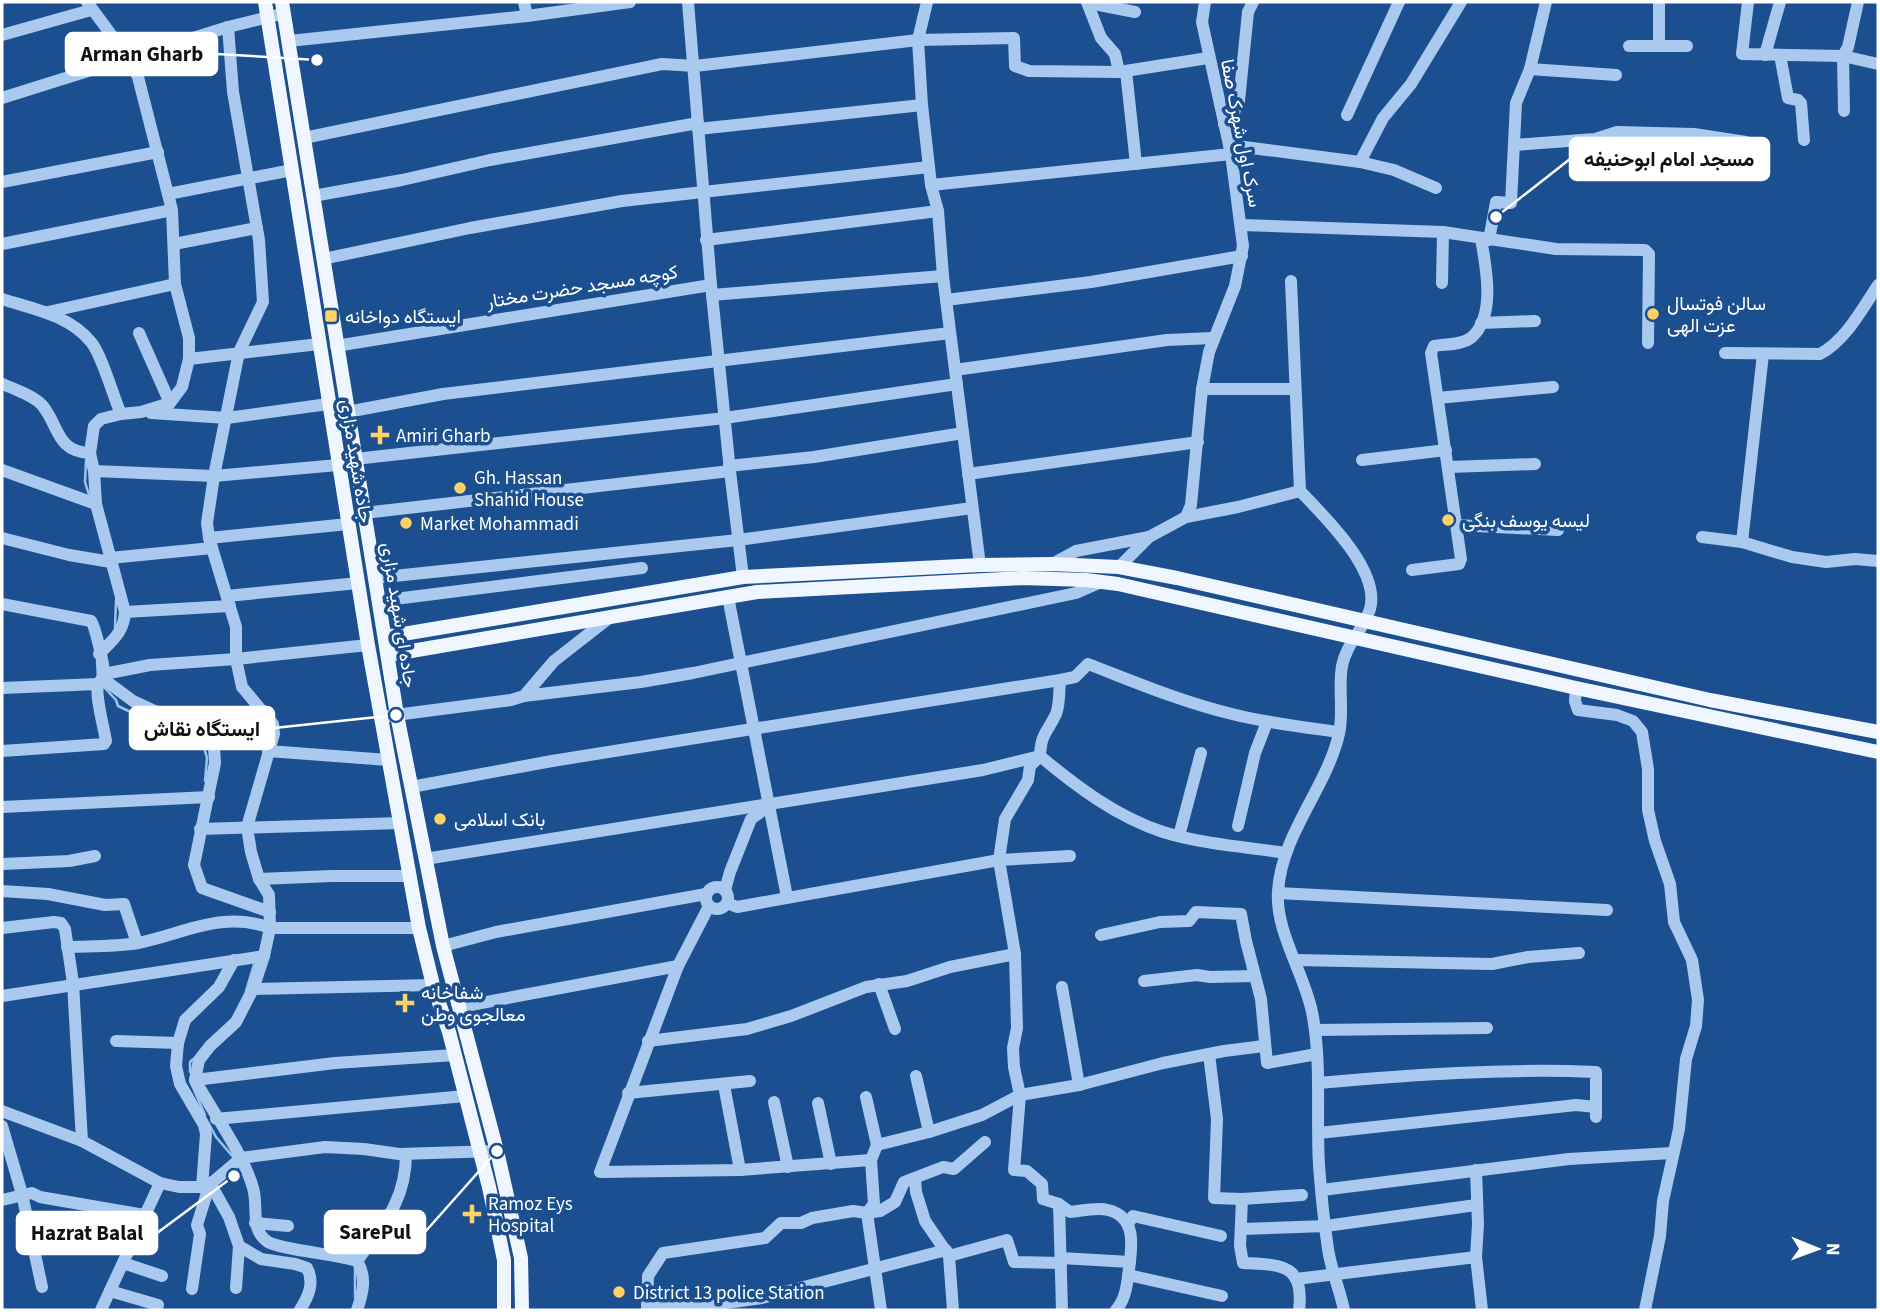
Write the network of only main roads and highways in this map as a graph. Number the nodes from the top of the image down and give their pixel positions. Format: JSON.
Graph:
{"nodes":[{"id":1,"x":283,"y":8,"type":"edge"},
{"id":2,"x":266,"y":9,"type":"edge"},
{"id":3,"x":1089,"y":564,"type":"junction"},
{"id":4,"x":1086,"y":580,"type":"junction"},
{"id":5,"x":385,"y":637,"type":"junction"},
{"id":6,"x":388,"y":655,"type":"junction"},
{"id":7,"x":1878,"y":732,"type":"edge"},
{"id":8,"x":1878,"y":752,"type":"edge"},
{"id":9,"x":504,"y":1310,"type":"edge"},
{"id":10,"x":522,"y":1310,"type":"edge"}],
"edges":[{"from":1,"to":5,"type":"main road","name":"جاده ای شهید مزاری"},
{"from":2,"to":9,"type":"main road","name":"جاده شهید مزاری"},
{"from":3,"to":4,"type":"main road"},
{"from":3,"to":5,"type":"main road"},
{"from":3,"to":7,"type":"main road"},
{"from":4,"to":6,"type":"main road"},
{"from":4,"to":8,"type":"main road"},
{"from":5,"to":6,"type":"main road","name":"جاده ای شهید مزاری"},
{"from":6,"to":10,"type":"main road","name":"جاده ای شهید مزاری"}]}
